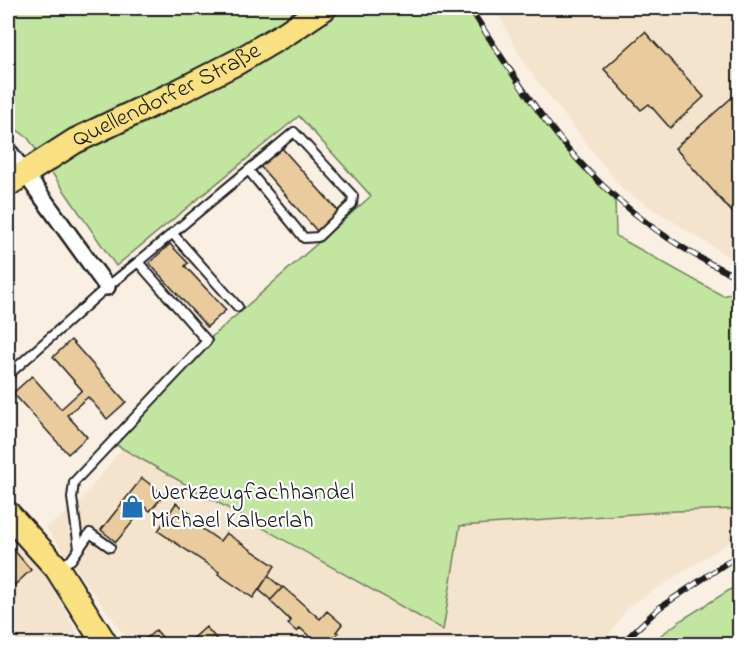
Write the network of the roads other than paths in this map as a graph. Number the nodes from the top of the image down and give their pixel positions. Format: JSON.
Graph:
{"nodes":[{"id":1,"x":324,"y":8,"type":"edge"},
{"id":2,"x":8,"y":150,"type":"edge"},
{"id":3,"x":249,"y":171,"type":"junction"},
{"id":4,"x":16,"y":178,"type":"edge"},
{"id":5,"x":172,"y":233,"type":"junction"},
{"id":6,"x":138,"y":262,"type":"junction"},
{"id":7,"x":107,"y":287,"type":"junction"},
{"id":8,"x":238,"y":306,"type":"dead end"},
{"id":9,"x":8,"y":375,"type":"edge"},
{"id":10,"x":8,"y":514,"type":"edge"},
{"id":11,"x":110,"y":547,"type":"dead end"},
{"id":12,"x":79,"y":548,"type":"junction"},
{"id":13,"x":57,"y":568,"type":"junction"},
{"id":14,"x":105,"y":645,"type":"edge"}],
"edges":[{"from":1,"to":4,"type":"main road","name":"Quellendorfer Straße"},
{"from":2,"to":4,"type":"street"},
{"from":3,"to":3,"type":"lane"},
{"from":3,"to":5,"type":"lane"},
{"from":4,"to":7,"type":"street"},
{"from":5,"to":6,"type":"lane"},
{"from":5,"to":8,"type":"lane"},
{"from":6,"to":7,"type":"lane"},
{"from":6,"to":12,"type":"lane"},
{"from":7,"to":9,"type":"lane"},
{"from":10,"to":13,"type":"main road"},
{"from":11,"to":12,"type":"lane"},
{"from":12,"to":13,"type":"lane"},
{"from":13,"to":14,"type":"main road"}]}
